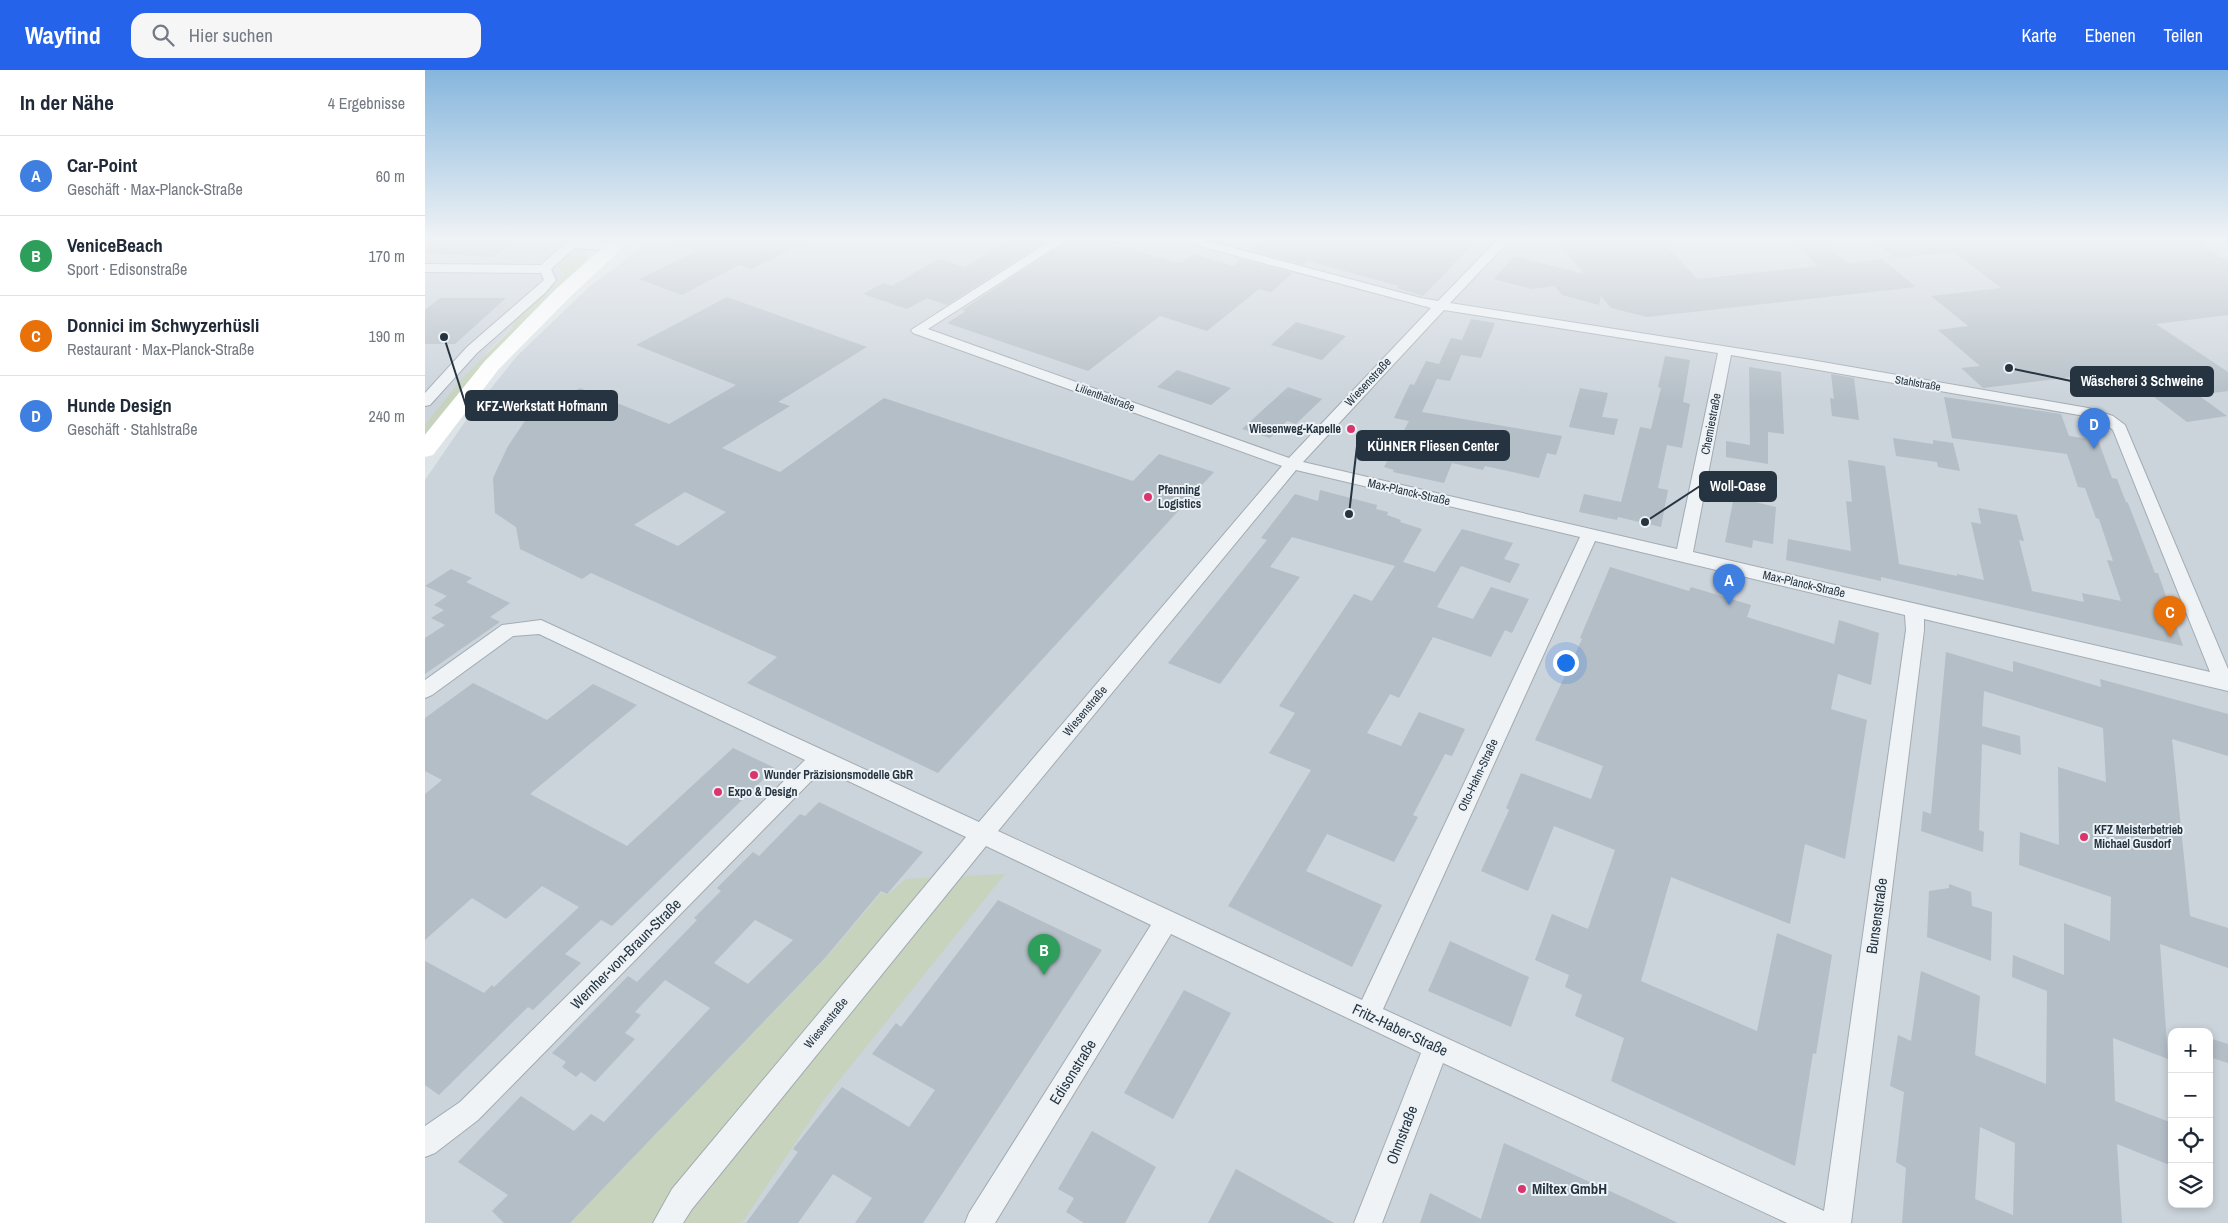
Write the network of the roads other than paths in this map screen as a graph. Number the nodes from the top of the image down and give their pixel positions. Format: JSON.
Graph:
{"nodes":[{"id":1,"x":537,"y":293,"type":"edge"},
{"id":2,"x":563,"y":293,"type":"edge"},
{"id":3,"x":978,"y":293,"type":"edge"},
{"id":4,"x":1385,"y":293,"type":"edge"},
{"id":5,"x":1453,"y":293,"type":"edge"},
{"id":6,"x":1440,"y":306,"type":"junction"},
{"id":7,"x":1725,"y":351,"type":"junction"},
{"id":8,"x":425,"y":402,"type":"edge"},
{"id":9,"x":425,"y":450,"type":"edge"},
{"id":10,"x":1292,"y":464,"type":"junction"},
{"id":11,"x":1589,"y":534,"type":"junction"},
{"id":12,"x":1684,"y":556,"type":"junction"},
{"id":13,"x":1914,"y":609,"type":"junction"},
{"id":14,"x":2226,"y":683,"type":"edge"},
{"id":15,"x":425,"y":690,"type":"edge"},
{"id":16,"x":821,"y":758,"type":"junction"},
{"id":17,"x":983,"y":834,"type":"junction"},
{"id":18,"x":1167,"y":920,"type":"junction"},
{"id":19,"x":1368,"y":1015,"type":"junction"},
{"id":20,"x":1437,"y":1047,"type":"junction"},
{"id":21,"x":425,"y":1143,"type":"edge"},
{"id":22,"x":682,"y":1199,"type":"junction"},
{"id":23,"x":655,"y":1223,"type":"edge"},
{"id":24,"x":667,"y":1223,"type":"edge"},
{"id":25,"x":979,"y":1223,"type":"edge"},
{"id":26,"x":1368,"y":1223,"type":"edge"},
{"id":27,"x":1819,"y":1223,"type":"edge"},
{"id":28,"x":1837,"y":1223,"type":"edge"}],
"edges":[{"from":1,"to":8,"type":"street"},
{"from":2,"to":9,"type":"main road"},
{"from":3,"to":10,"type":"street","name":"Lilienthalstraße"},
{"from":4,"to":6,"type":"street","name":"Stahlstraße"},
{"from":5,"to":6,"type":"street","name":"Wiesenstraße"},
{"from":6,"to":7,"type":"street","name":"Stahlstraße"},
{"from":6,"to":10,"type":"street","name":"Wiesenstraße"},
{"from":7,"to":12,"type":"street","name":"Chemiestraße"},
{"from":7,"to":14,"type":"street","name":"Stahlstraße"},
{"from":10,"to":11,"type":"street","name":"Max-Planck-Straße"},
{"from":10,"to":17,"type":"street","name":"Wiesenstraße"},
{"from":11,"to":12,"type":"street","name":"Max-Planck-Straße"},
{"from":11,"to":19,"type":"street","name":"Otto-Hahn-Straße"},
{"from":12,"to":13,"type":"street","name":"Max-Planck-Straße"},
{"from":13,"to":14,"type":"street","name":"Max-Planck-Straße"},
{"from":13,"to":28,"type":"street","name":"Bunsenstraße"},
{"from":15,"to":16,"type":"street"},
{"from":16,"to":17,"type":"street"},
{"from":16,"to":21,"type":"street","name":"Wernher-von-Braun-Straße"},
{"from":17,"to":18,"type":"street","name":"Fritz-Haber-Straße"},
{"from":17,"to":22,"type":"street","name":"Wiesenstraße"},
{"from":18,"to":19,"type":"street","name":"Fritz-Haber-Straße"},
{"from":18,"to":25,"type":"street","name":"Edisonstraße"},
{"from":19,"to":20,"type":"street","name":"Fritz-Haber-Straße"},
{"from":20,"to":26,"type":"street","name":"Ohmstraße"},
{"from":20,"to":27,"type":"street","name":"Fritz-Haber-Straße"},
{"from":22,"to":23,"type":"street"},
{"from":22,"to":24,"type":"street"}]}
